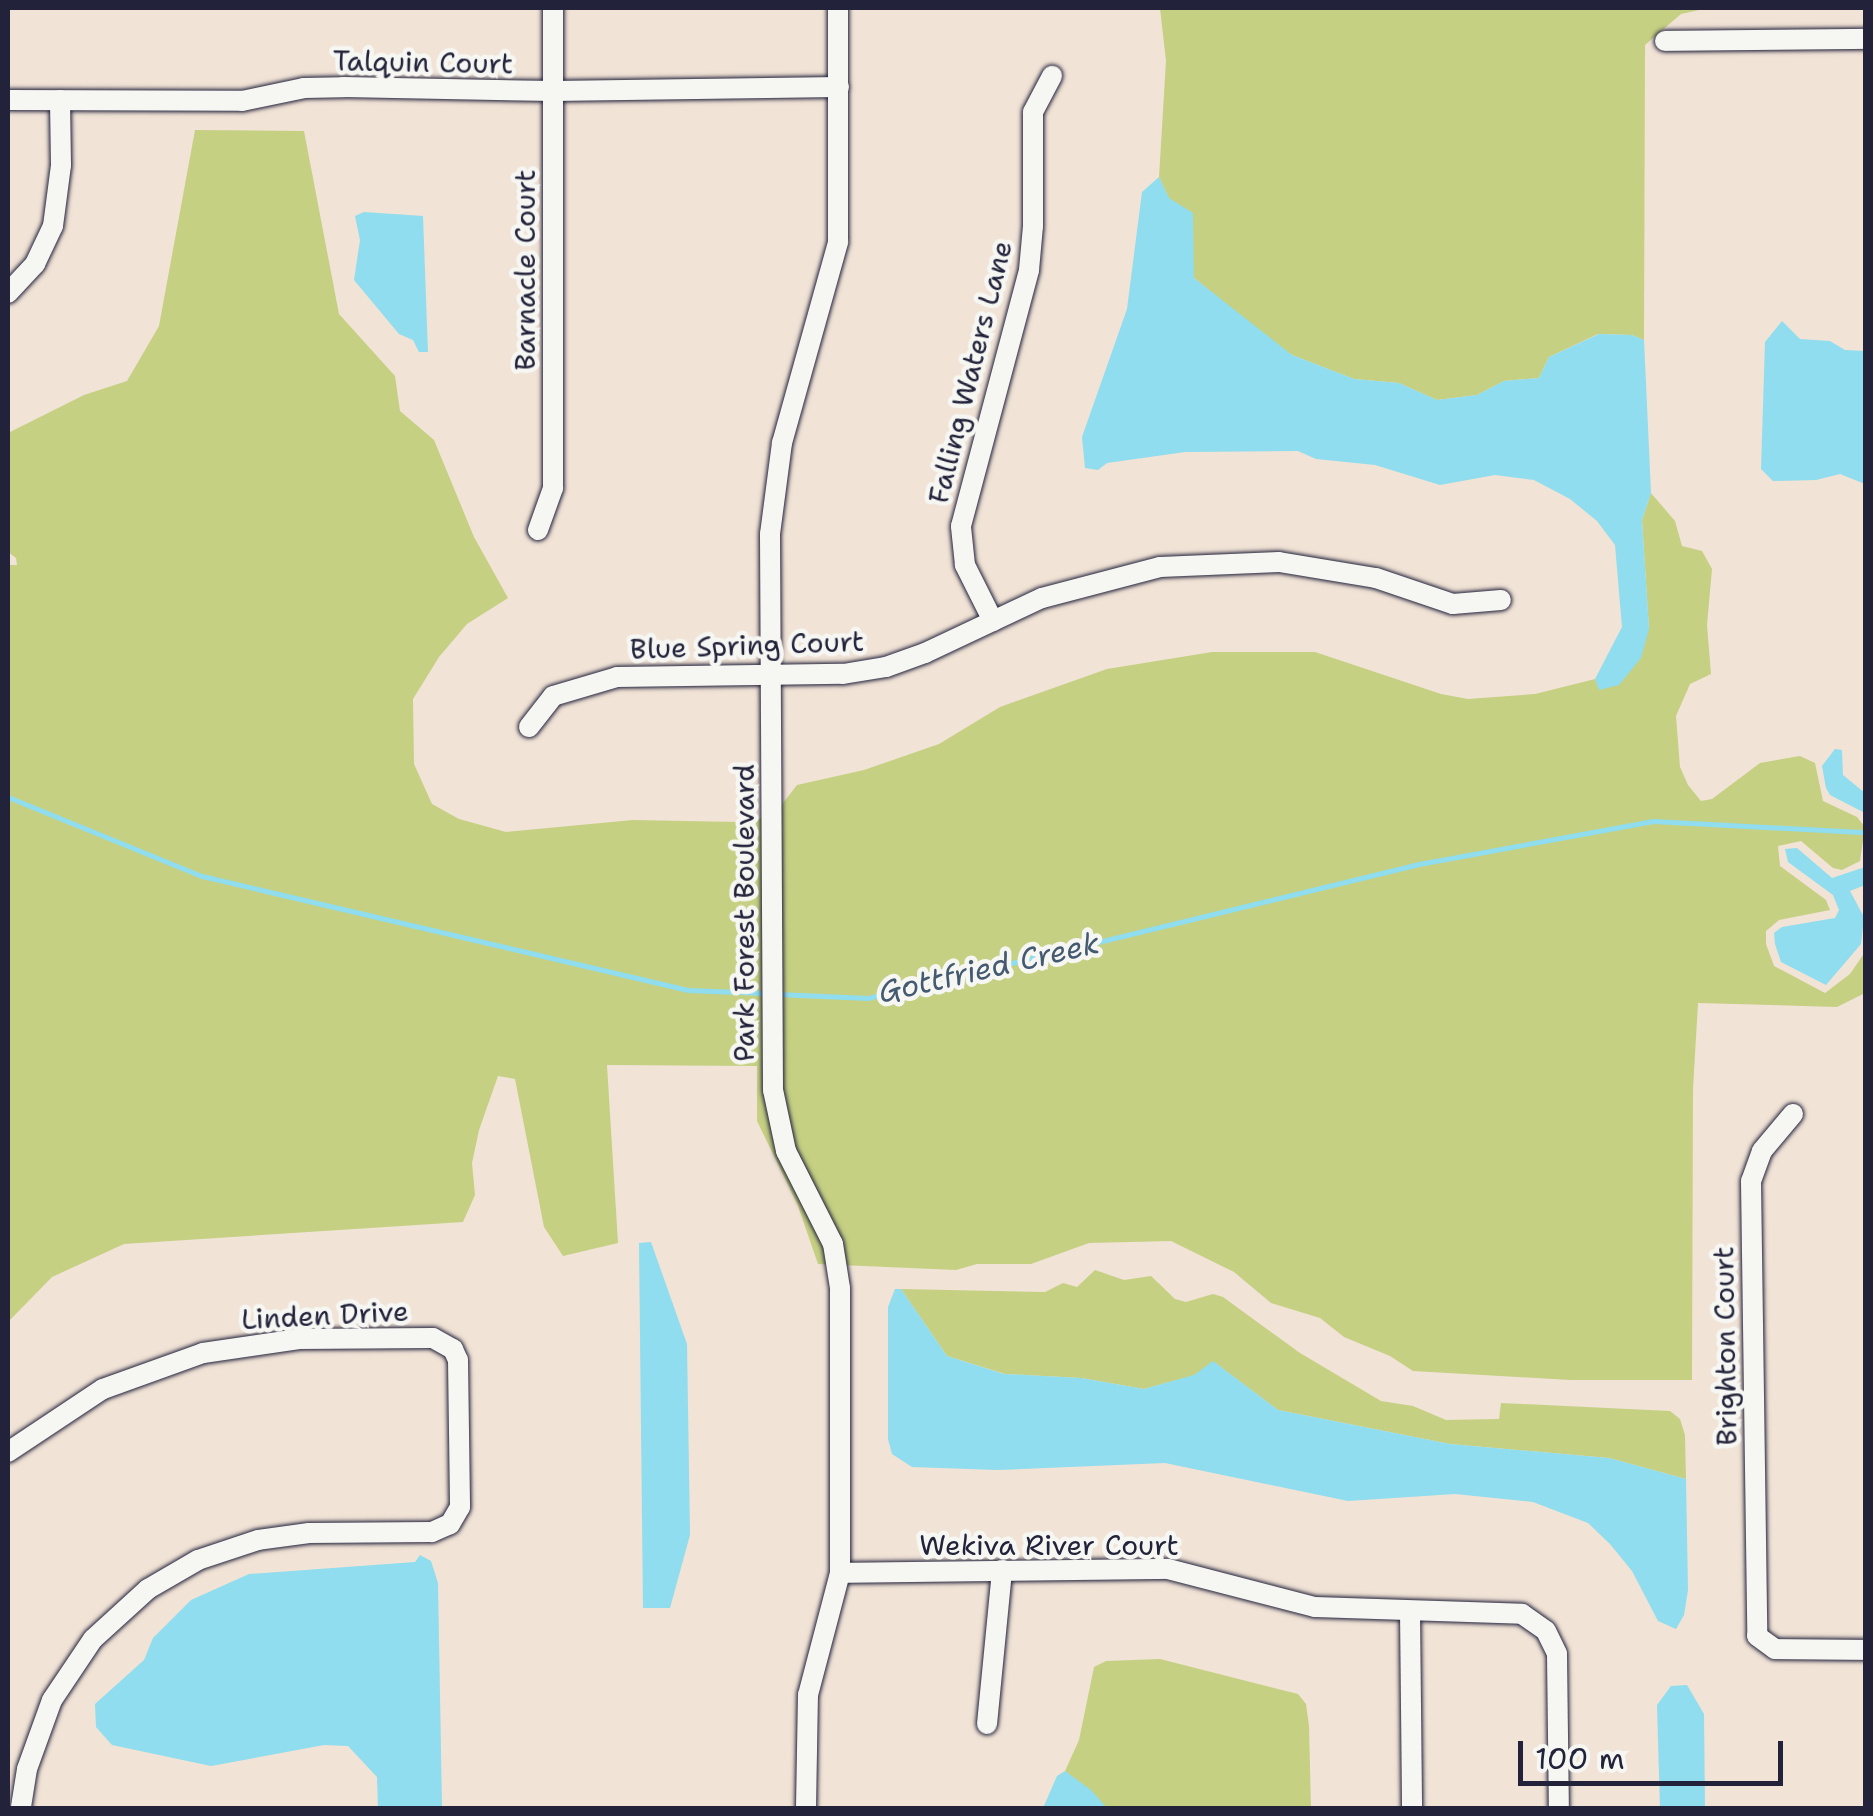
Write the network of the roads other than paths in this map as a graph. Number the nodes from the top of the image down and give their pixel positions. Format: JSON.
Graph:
{"nodes":[{"id":1,"x":552,"y":8,"type":"edge"},
{"id":2,"x":838,"y":8,"type":"edge"},
{"id":3,"x":1866,"y":39,"type":"edge"},
{"id":4,"x":1664,"y":41,"type":"dead end"},
{"id":5,"x":1052,"y":76,"type":"dead end"},
{"id":6,"x":839,"y":87,"type":"junction"},
{"id":7,"x":552,"y":91,"type":"junction"},
{"id":8,"x":8,"y":100,"type":"edge"},
{"id":9,"x":60,"y":100,"type":"junction"},
{"id":10,"x":8,"y":293,"type":"edge"},
{"id":11,"x":538,"y":530,"type":"dead end"},
{"id":12,"x":1502,"y":600,"type":"dead end"},
{"id":13,"x":992,"y":620,"type":"junction"},
{"id":14,"x":770,"y":676,"type":"junction"},
{"id":15,"x":528,"y":727,"type":"dead end"},
{"id":16,"x":1793,"y":1114,"type":"dead end"},
{"id":17,"x":8,"y":1452,"type":"edge"},
{"id":18,"x":1002,"y":1570,"type":"junction"},
{"id":19,"x":840,"y":1573,"type":"junction"},
{"id":20,"x":1410,"y":1610,"type":"junction"},
{"id":21,"x":1866,"y":1650,"type":"edge"},
{"id":22,"x":987,"y":1724,"type":"dead end"},
{"id":23,"x":21,"y":1808,"type":"edge"},
{"id":24,"x":806,"y":1808,"type":"edge"},
{"id":25,"x":1412,"y":1808,"type":"edge"},
{"id":26,"x":1559,"y":1808,"type":"edge"}],
"edges":[{"from":1,"to":7,"type":"street","name":"Barnacle Court"},
{"from":2,"to":6,"type":"street","name":"Park Forest Boulevard"},
{"from":3,"to":4,"type":"street"},
{"from":5,"to":13,"type":"street","name":"Falling Waters Lane"},
{"from":6,"to":7,"type":"street","name":"Talquin Court"},
{"from":6,"to":14,"type":"street","name":"Park Forest Boulevard"},
{"from":7,"to":9,"type":"street","name":"Talquin Court"},
{"from":7,"to":11,"type":"street","name":"Barnacle Court"},
{"from":8,"to":9,"type":"street","name":"Talquin Court"},
{"from":9,"to":10,"type":"street"},
{"from":12,"to":13,"type":"street","name":"Blue Spring Court"},
{"from":13,"to":14,"type":"street","name":"Blue Spring Court"},
{"from":14,"to":15,"type":"street","name":"Blue Spring Court"},
{"from":14,"to":19,"type":"street","name":"Park Forest Boulevard"},
{"from":16,"to":21,"type":"street","name":"Brighton Court"},
{"from":17,"to":23,"type":"street","name":"Linden Drive"},
{"from":18,"to":19,"type":"street","name":"Wekiva River Court"},
{"from":18,"to":20,"type":"street","name":"Wekiva River Court"},
{"from":18,"to":22,"type":"street"},
{"from":19,"to":24,"type":"street","name":"Park Forest Boulevard"},
{"from":20,"to":25,"type":"street"},
{"from":20,"to":26,"type":"street","name":"Wekiva River Court"}]}
